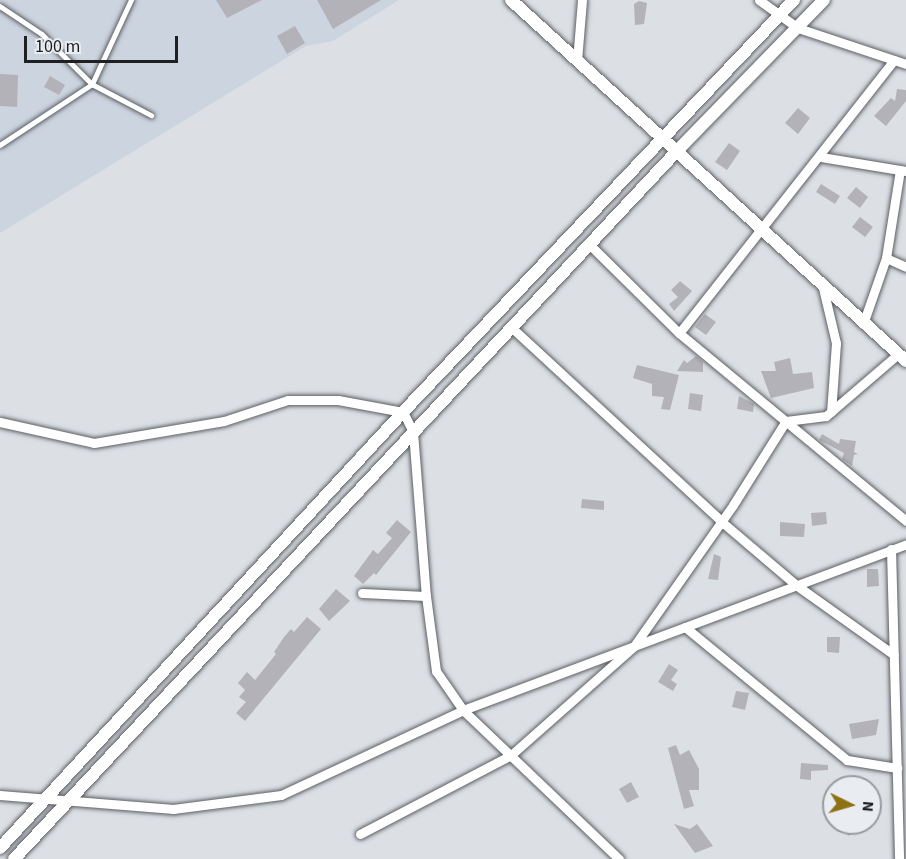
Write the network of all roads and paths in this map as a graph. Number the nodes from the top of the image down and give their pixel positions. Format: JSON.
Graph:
{"nodes":[{"id":1,"x":131,"y":0,"type":"edge"},
{"id":2,"x":511,"y":0,"type":"edge"},
{"id":3,"x":582,"y":0,"type":"edge"},
{"id":4,"x":759,"y":0,"type":"edge"},
{"id":5,"x":794,"y":0,"type":"edge"},
{"id":6,"x":824,"y":0,"type":"edge"},
{"id":7,"x":0,"y":6,"type":"edge"},
{"id":8,"x":780,"y":14,"type":"junction"},
{"id":9,"x":798,"y":28,"type":"junction"},
{"id":10,"x":894,"y":60,"type":"junction"},
{"id":11,"x":577,"y":61,"type":"junction"},
{"id":12,"x":906,"y":64,"type":"edge"},
{"id":13,"x":92,"y":84,"type":"junction"},
{"id":14,"x":151,"y":116,"type":"dead end"},
{"id":15,"x":663,"y":140,"type":"junction"},
{"id":16,"x":0,"y":145,"type":"edge"},
{"id":17,"x":676,"y":152,"type":"junction"},
{"id":18,"x":820,"y":157,"type":"junction"},
{"id":19,"x":903,"y":171,"type":"edge"},
{"id":20,"x":761,"y":231,"type":"junction"},
{"id":21,"x":589,"y":244,"type":"junction"},
{"id":22,"x":886,"y":258,"type":"junction"},
{"id":23,"x":906,"y":267,"type":"edge"},
{"id":24,"x":823,"y":288,"type":"junction"},
{"id":25,"x":864,"y":324,"type":"junction"},
{"id":26,"x":512,"y":327,"type":"junction"},
{"id":27,"x":679,"y":333,"type":"junction"},
{"id":28,"x":902,"y":357,"type":"edge"},
{"id":29,"x":831,"y":411,"type":"junction"},
{"id":30,"x":403,"y":412,"type":"junction"},
{"id":31,"x":786,"y":421,"type":"junction"},
{"id":32,"x":0,"y":422,"type":"edge"},
{"id":33,"x":413,"y":432,"type":"junction"},
{"id":34,"x":906,"y":521,"type":"edge"},
{"id":35,"x":722,"y":522,"type":"junction"},
{"id":36,"x":906,"y":544,"type":"edge"},
{"id":37,"x":891,"y":549,"type":"junction"},
{"id":38,"x":796,"y":585,"type":"junction"},
{"id":39,"x":362,"y":593,"type":"dead end"},
{"id":40,"x":426,"y":596,"type":"junction"},
{"id":41,"x":220,"y":610,"type":"junction"},
{"id":42,"x":234,"y":623,"type":"junction"},
{"id":43,"x":685,"y":627,"type":"junction"},
{"id":44,"x":634,"y":646,"type":"junction"},
{"id":45,"x":894,"y":655,"type":"junction"},
{"id":46,"x":463,"y":710,"type":"junction"},
{"id":47,"x":511,"y":755,"type":"junction"},
{"id":48,"x":897,"y":768,"type":"junction"},
{"id":49,"x":0,"y":795,"type":"edge"},
{"id":50,"x":45,"y":800,"type":"junction"},
{"id":51,"x":67,"y":802,"type":"junction"},
{"id":52,"x":360,"y":834,"type":"dead end"},
{"id":53,"x":0,"y":848,"type":"edge"},
{"id":54,"x":14,"y":859,"type":"edge"},
{"id":55,"x":619,"y":859,"type":"edge"},
{"id":56,"x":899,"y":859,"type":"edge"}],
"edges":[{"from":1,"to":13,"type":"lane"},
{"from":2,"to":11,"type":"street"},
{"from":3,"to":11,"type":"street"},
{"from":4,"to":8,"type":"street"},
{"from":5,"to":8,"type":"street"},
{"from":6,"to":9,"type":"street"},
{"from":7,"to":13,"type":"lane"},
{"from":8,"to":9,"type":"street"},
{"from":8,"to":15,"type":"street"},
{"from":9,"to":10,"type":"street"},
{"from":9,"to":17,"type":"street"},
{"from":10,"to":12,"type":"street"},
{"from":10,"to":18,"type":"street"},
{"from":11,"to":15,"type":"street"},
{"from":13,"to":14,"type":"lane"},
{"from":13,"to":16,"type":"lane"},
{"from":15,"to":17,"type":"street"},
{"from":15,"to":30,"type":"street"},
{"from":17,"to":20,"type":"street"},
{"from":17,"to":21,"type":"street"},
{"from":18,"to":19,"type":"street"},
{"from":18,"to":20,"type":"street"},
{"from":19,"to":22,"type":"street"},
{"from":20,"to":24,"type":"street"},
{"from":20,"to":27,"type":"street"},
{"from":21,"to":26,"type":"street"},
{"from":21,"to":27,"type":"street"},
{"from":22,"to":23,"type":"street"},
{"from":22,"to":25,"type":"street"},
{"from":24,"to":25,"type":"street"},
{"from":24,"to":29,"type":"street"},
{"from":25,"to":28,"type":"street"},
{"from":26,"to":33,"type":"street"},
{"from":26,"to":35,"type":"street"},
{"from":27,"to":31,"type":"street"},
{"from":28,"to":29,"type":"street"},
{"from":29,"to":31,"type":"street"},
{"from":30,"to":32,"type":"street"},
{"from":30,"to":33,"type":"street"},
{"from":30,"to":41,"type":"street"},
{"from":31,"to":34,"type":"street"},
{"from":31,"to":35,"type":"street"},
{"from":33,"to":40,"type":"street"},
{"from":33,"to":42,"type":"street"},
{"from":35,"to":38,"type":"street"},
{"from":35,"to":44,"type":"street"},
{"from":36,"to":37,"type":"street"},
{"from":37,"to":38,"type":"street"},
{"from":37,"to":45,"type":"street"},
{"from":38,"to":43,"type":"street"},
{"from":38,"to":45,"type":"street"},
{"from":39,"to":40,"type":"street"},
{"from":40,"to":46,"type":"street"},
{"from":41,"to":42,"type":"street"},
{"from":41,"to":50,"type":"street"},
{"from":42,"to":51,"type":"street"},
{"from":43,"to":44,"type":"street"},
{"from":43,"to":48,"type":"street"},
{"from":44,"to":46,"type":"street"},
{"from":44,"to":47,"type":"street"},
{"from":45,"to":48,"type":"street"},
{"from":46,"to":47,"type":"street"},
{"from":46,"to":51,"type":"street"},
{"from":47,"to":52,"type":"street"},
{"from":47,"to":55,"type":"street"},
{"from":48,"to":56,"type":"street"},
{"from":49,"to":50,"type":"street"},
{"from":50,"to":51,"type":"street"},
{"from":50,"to":53,"type":"street"},
{"from":51,"to":54,"type":"street"}]}
